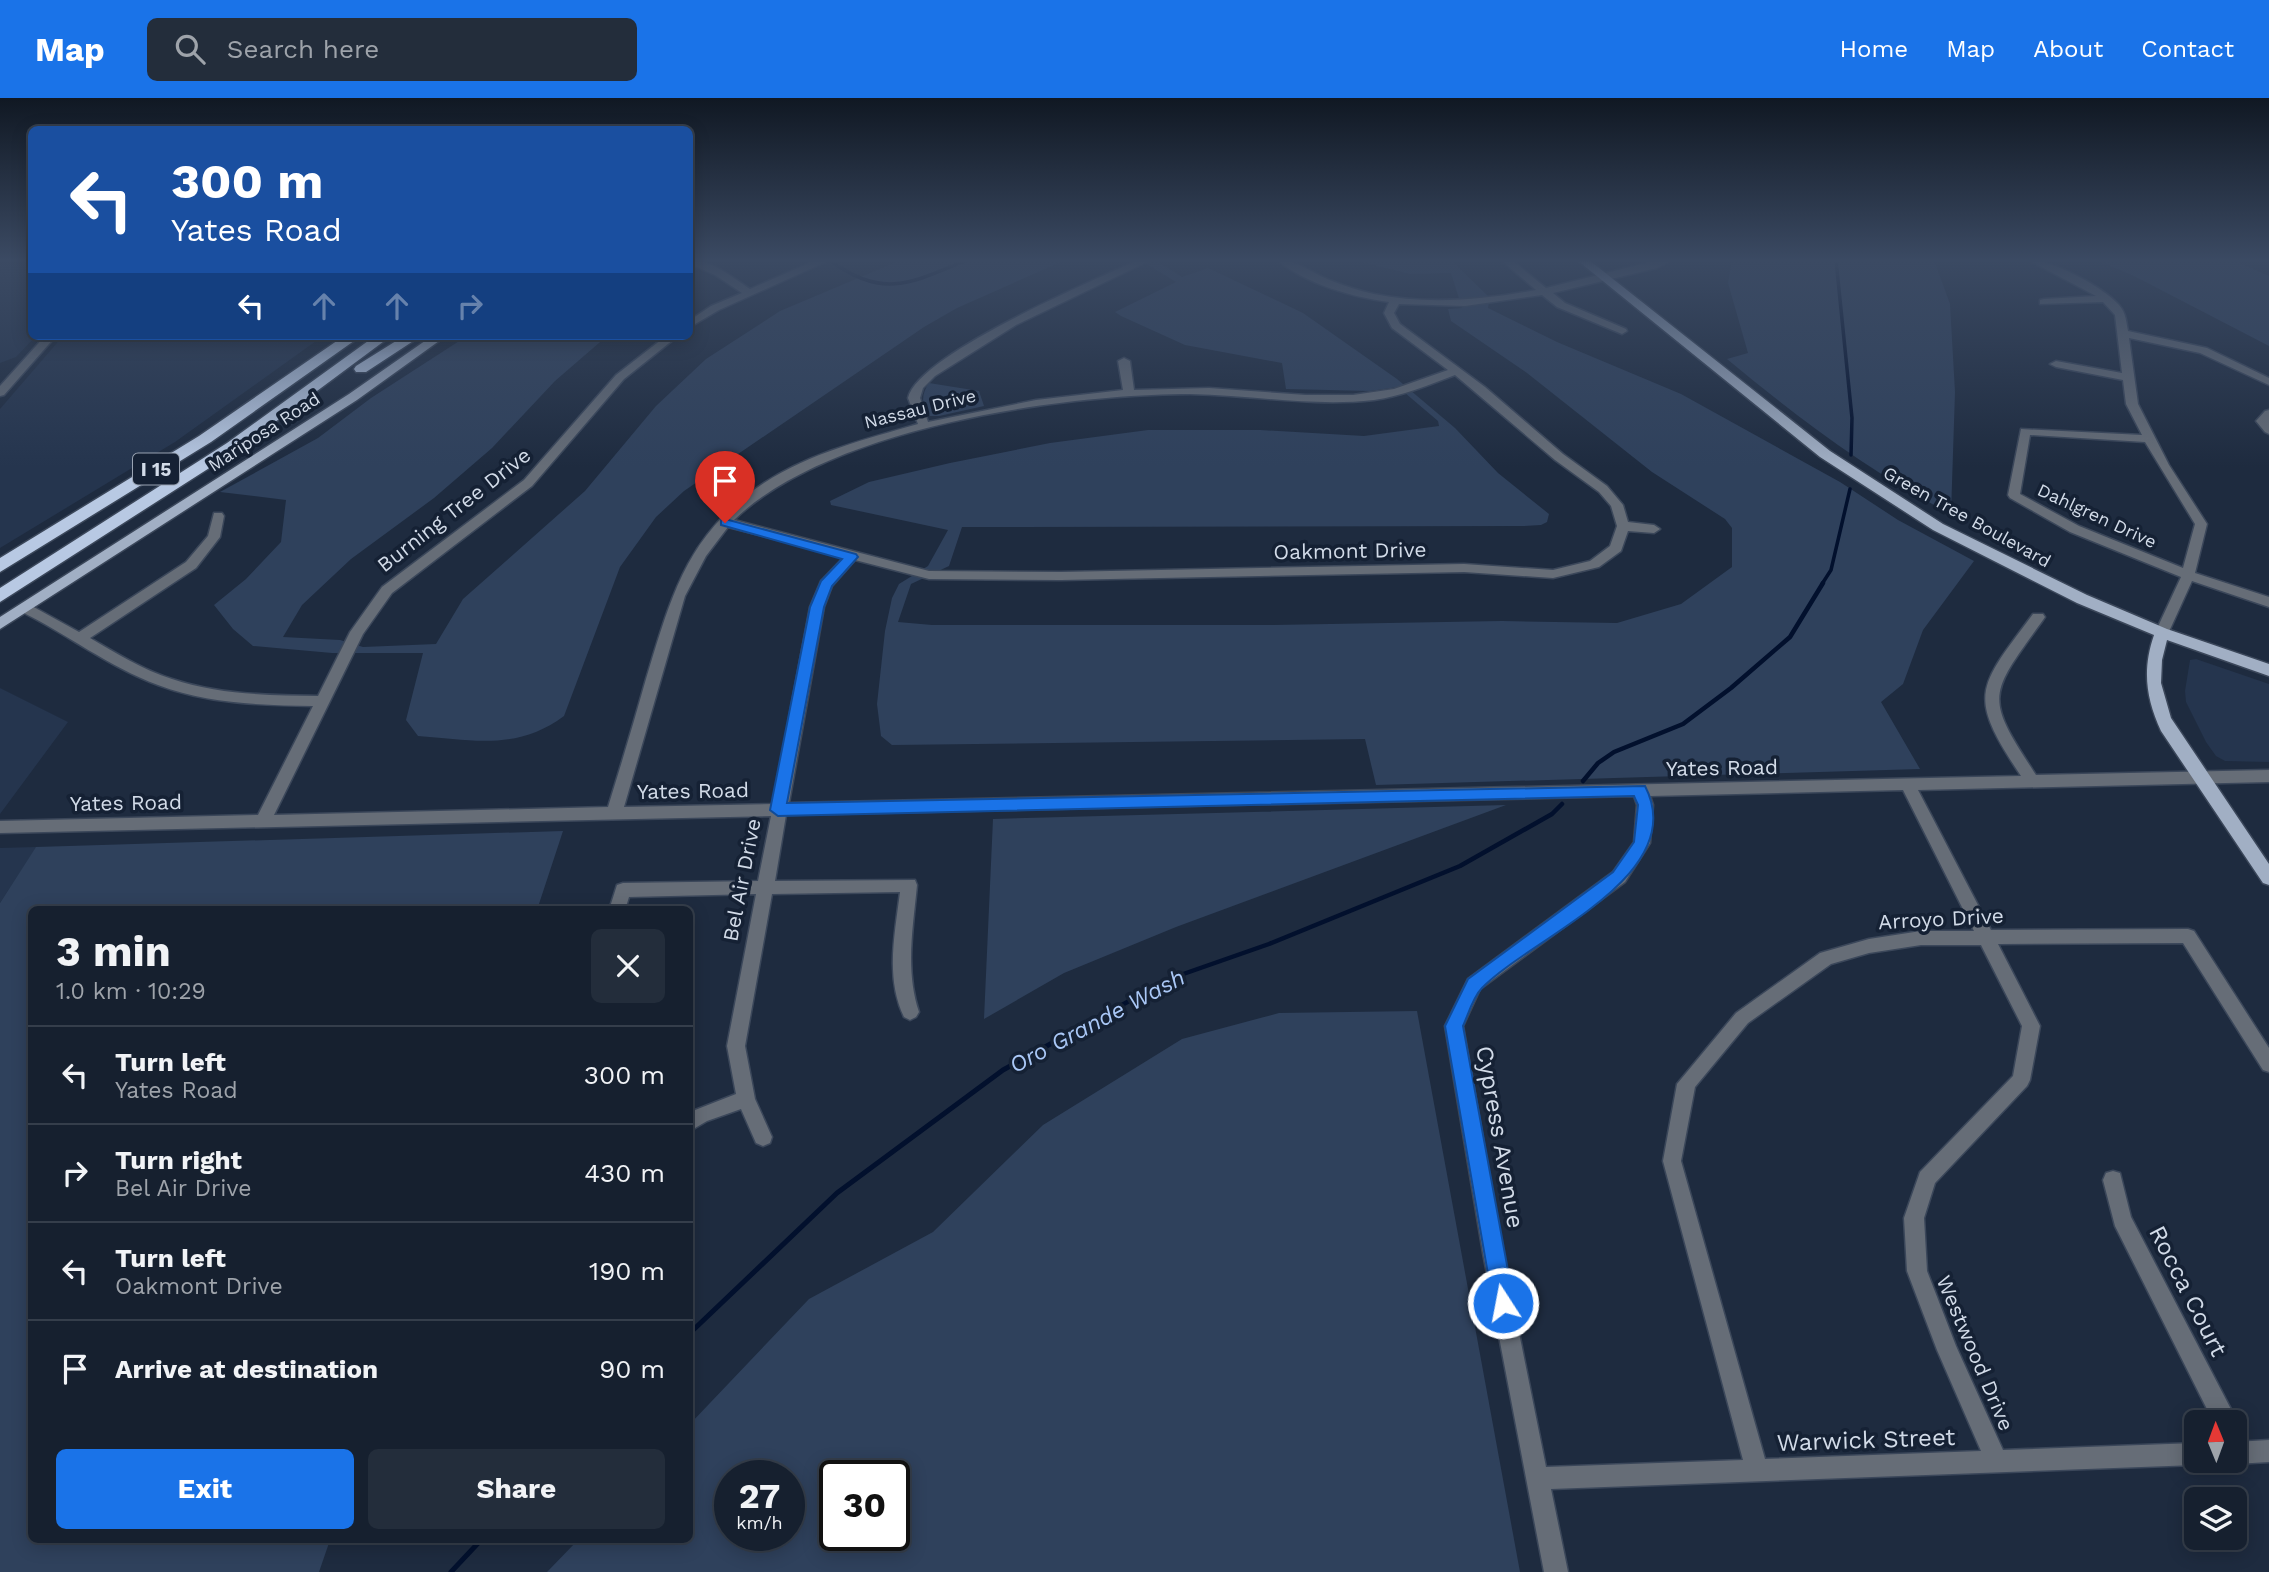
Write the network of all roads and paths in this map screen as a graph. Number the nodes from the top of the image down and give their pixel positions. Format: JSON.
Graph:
{"nodes":[{"id":1,"x":1003,"y":329,"type":"edge"},
{"id":2,"x":1400,"y":329,"type":"edge"},
{"id":3,"x":1616,"y":329,"type":"edge"},
{"id":4,"x":1668,"y":329,"type":"edge"},
{"id":5,"x":2122,"y":329,"type":"edge"},
{"id":6,"x":1622,"y":331,"type":"dead end"},
{"id":7,"x":2123,"y":333,"type":"junction"},
{"id":8,"x":47,"y":340,"type":"edge"},
{"id":9,"x":348,"y":340,"type":"edge"},
{"id":10,"x":379,"y":340,"type":"edge"},
{"id":11,"x":407,"y":340,"type":"edge"},
{"id":12,"x":434,"y":340,"type":"edge"},
{"id":13,"x":668,"y":340,"type":"edge"},
{"id":14,"x":1124,"y":361,"type":"dead end"},
{"id":15,"x":2056,"y":364,"type":"dead end"},
{"id":16,"x":1456,"y":371,"type":"junction"},
{"id":17,"x":1,"y":373,"type":"edge"},
{"id":18,"x":18,"y":373,"type":"junction"},
{"id":19,"x":2127,"y":377,"type":"junction"},
{"id":20,"x":2269,"y":382,"type":"edge"},
{"id":21,"x":0,"y":393,"type":"edge"},
{"id":22,"x":1129,"y":393,"type":"junction"},
{"id":23,"x":2269,"y":413,"type":"edge"},
{"id":24,"x":925,"y":426,"type":"junction"},
{"id":25,"x":2269,"y":430,"type":"edge"},
{"id":26,"x":2151,"y":439,"type":"junction"},
{"id":27,"x":233,"y":446,"type":"junction"},
{"id":28,"x":218,"y":516,"type":"dead end"},
{"id":29,"x":725,"y":523,"type":"junction"},
{"id":30,"x":1623,"y":526,"type":"junction"},
{"id":31,"x":1654,"y":529,"type":"dead end"},
{"id":32,"x":851,"y":557,"type":"junction"},
{"id":33,"x":0,"y":566,"type":"edge"},
{"id":34,"x":2188,"y":575,"type":"junction"},
{"id":35,"x":0,"y":596,"type":"edge"},
{"id":36,"x":2269,"y":602,"type":"edge"},
{"id":37,"x":25,"y":608,"type":"junction"},
{"id":38,"x":2038,"y":617,"type":"dead end"},
{"id":39,"x":0,"y":624,"type":"edge"},
{"id":40,"x":2162,"y":633,"type":"junction"},
{"id":41,"x":81,"y":637,"type":"junction"},
{"id":42,"x":2269,"y":670,"type":"edge"},
{"id":43,"x":322,"y":701,"type":"junction"},
{"id":44,"x":2269,"y":776,"type":"edge"},
{"id":45,"x":2201,"y":777,"type":"junction"},
{"id":46,"x":2032,"y":781,"type":"junction"},
{"id":47,"x":1908,"y":785,"type":"junction"},
{"id":48,"x":1640,"y":790,"type":"junction"},
{"id":49,"x":778,"y":810,"type":"junction"},
{"id":50,"x":614,"y":813,"type":"junction"},
{"id":51,"x":262,"y":821,"type":"junction"},
{"id":52,"x":0,"y":827,"type":"edge"},
{"id":53,"x":2269,"y":878,"type":"edge"},
{"id":54,"x":764,"y":887,"type":"junction"},
{"id":55,"x":618,"y":906,"type":"edge"},
{"id":56,"x":1987,"y":938,"type":"junction"},
{"id":57,"x":910,"y":1012,"type":"dead end"},
{"id":58,"x":2269,"y":1064,"type":"edge"},
{"id":59,"x":746,"y":1099,"type":"junction"},
{"id":60,"x":693,"y":1121,"type":"edge"},
{"id":61,"x":763,"y":1137,"type":"dead end"},
{"id":62,"x":2113,"y":1180,"type":"dead end"},
{"id":63,"x":2219,"y":1410,"type":"edge"},
{"id":64,"x":2247,"y":1450,"type":"edge"},
{"id":65,"x":2269,"y":1451,"type":"edge"},
{"id":66,"x":2184,"y":1454,"type":"edge"},
{"id":67,"x":1997,"y":1461,"type":"junction"},
{"id":68,"x":1757,"y":1470,"type":"junction"},
{"id":69,"x":1539,"y":1478,"type":"junction"},
{"id":70,"x":1556,"y":1572,"type":"edge"}],
"edges":[{"from":1,"to":24,"type":"street"},
{"from":2,"to":16,"type":"street"},
{"from":3,"to":6,"type":"street"},
{"from":4,"to":40,"type":"main road","name":"Green Tree Boulevard"},
{"from":5,"to":7,"type":"street"},
{"from":7,"to":19,"type":"street"},
{"from":7,"to":20,"type":"street"},
{"from":8,"to":18,"type":"street"},
{"from":9,"to":33,"type":"highway","number":"I 15"},
{"from":10,"to":27,"type":"highway","number":"I 15"},
{"from":11,"to":27,"type":"highway"},
{"from":12,"to":37,"type":"main road","name":"Mariposa Road"},
{"from":13,"to":43,"type":"street","name":"Burning Tree Drive"},
{"from":14,"to":22,"type":"street"},
{"from":15,"to":19,"type":"street"},
{"from":16,"to":22,"type":"street","name":"Nassau Drive"},
{"from":16,"to":30,"type":"street"},
{"from":17,"to":18,"type":"street"},
{"from":18,"to":21,"type":"street"},
{"from":19,"to":26,"type":"street"},
{"from":22,"to":24,"type":"street","name":"Nassau Drive"},
{"from":23,"to":25,"type":"street"},
{"from":24,"to":29,"type":"street","name":"Nassau Drive"},
{"from":26,"to":34,"type":"street"},
{"from":26,"to":34,"type":"street","name":"Dahlgren Drive"},
{"from":27,"to":35,"type":"highway","number":"I 15"},
{"from":28,"to":41,"type":"street"},
{"from":29,"to":32,"type":"street","name":"Oakmont Drive"},
{"from":29,"to":50,"type":"street","name":"Nassau Drive"},
{"from":30,"to":31,"type":"street"},
{"from":30,"to":32,"type":"street","name":"Oakmont Drive"},
{"from":32,"to":49,"type":"street","name":"Bel Air Drive"},
{"from":34,"to":36,"type":"street"},
{"from":34,"to":40,"type":"street"},
{"from":37,"to":39,"type":"main road","name":"Mariposa Road"},
{"from":37,"to":41,"type":"street"},
{"from":38,"to":46,"type":"street"},
{"from":40,"to":42,"type":"main road","name":"Green Tree Boulevard"},
{"from":40,"to":45,"type":"main road"},
{"from":41,"to":43,"type":"street"},
{"from":43,"to":51,"type":"street","name":"Burning Tree Drive"},
{"from":44,"to":45,"type":"street","name":"Yates Road"},
{"from":45,"to":46,"type":"street","name":"Yates Road"},
{"from":45,"to":53,"type":"main road"},
{"from":46,"to":47,"type":"street","name":"Yates Road"},
{"from":47,"to":48,"type":"street","name":"Yates Road"},
{"from":47,"to":56,"type":"street","name":"Westwood Drive"},
{"from":48,"to":49,"type":"street","name":"Yates Road"},
{"from":48,"to":69,"type":"street","name":"Cypress Avenue"},
{"from":49,"to":50,"type":"street","name":"Yates Road"},
{"from":49,"to":54,"type":"street","name":"Bel Air Drive"},
{"from":50,"to":51,"type":"street","name":"Yates Road"},
{"from":51,"to":52,"type":"street","name":"Yates Road"},
{"from":54,"to":55,"type":"street"},
{"from":54,"to":57,"type":"street"},
{"from":54,"to":59,"type":"street","name":"Bel Air Drive"},
{"from":56,"to":58,"type":"street","name":"Arroyo Drive"},
{"from":56,"to":67,"type":"street","name":"Westwood Drive"},
{"from":56,"to":68,"type":"street","name":"Arroyo Drive"},
{"from":59,"to":60,"type":"street"},
{"from":59,"to":61,"type":"street","name":"Bel Air Drive"},
{"from":62,"to":63,"type":"street","name":"Rocca Court"},
{"from":64,"to":65,"type":"street"},
{"from":66,"to":67,"type":"street","name":"Warwick Street"},
{"from":67,"to":68,"type":"street","name":"Warwick Street"},
{"from":68,"to":69,"type":"street","name":"Warwick Street"},
{"from":69,"to":70,"type":"street","name":"Cypress Avenue"}]}
